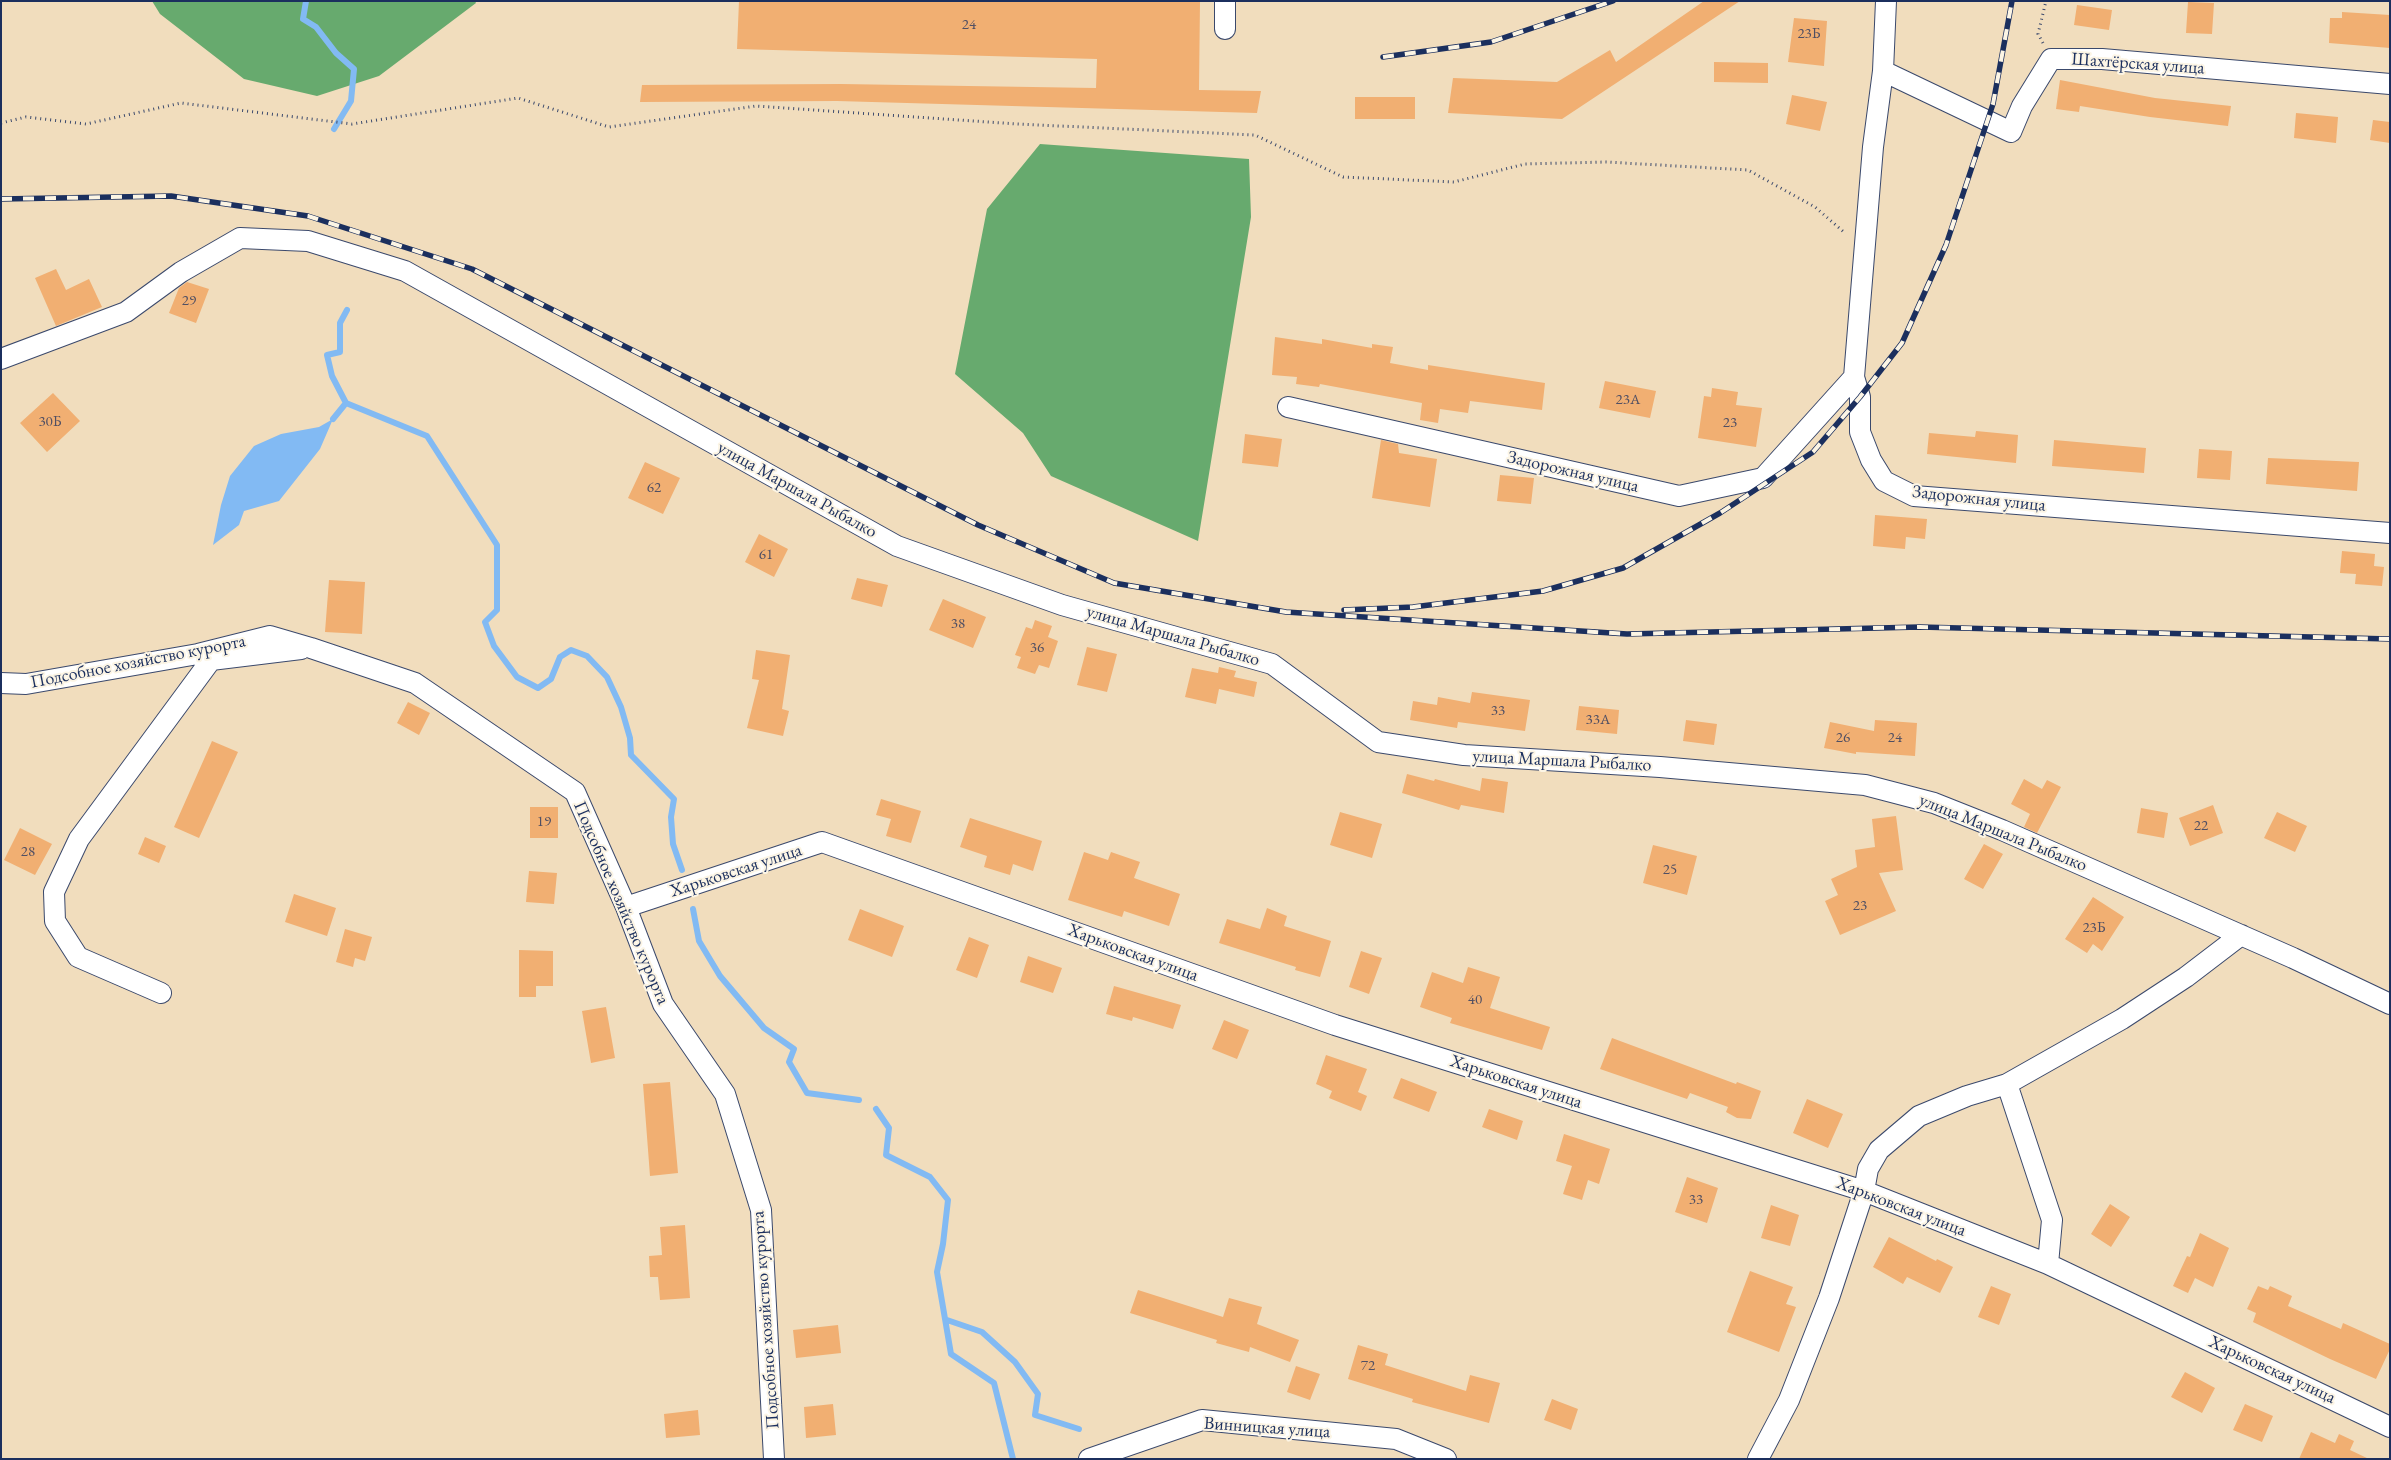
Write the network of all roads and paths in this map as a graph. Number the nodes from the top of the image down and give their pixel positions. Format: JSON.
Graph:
{"nodes":[{"id":1,"x":1225,"y":1,"type":"edge"},
{"id":2,"x":1886,"y":1,"type":"edge"},
{"id":3,"x":2046,"y":1,"type":"edge"},
{"id":4,"x":1225,"y":29,"type":"dead end"},
{"id":5,"x":2051,"y":59,"type":"junction"},
{"id":6,"x":1883,"y":71,"type":"junction"},
{"id":7,"x":2390,"y":84,"type":"edge"},
{"id":8,"x":1,"y":123,"type":"edge"},
{"id":9,"x":1865,"y":249,"type":"junction"},
{"id":10,"x":1,"y":359,"type":"edge"},
{"id":11,"x":1854,"y":377,"type":"junction"},
{"id":12,"x":1288,"y":407,"type":"dead end"},
{"id":13,"x":2390,"y":533,"type":"edge"},
{"id":14,"x":311,"y":648,"type":"junction"},
{"id":15,"x":1,"y":683,"type":"edge"},
{"id":16,"x":626,"y":907,"type":"junction"},
{"id":17,"x":2241,"y":935,"type":"junction"},
{"id":18,"x":161,"y":993,"type":"dead end"},
{"id":19,"x":2390,"y":1004,"type":"edge"},
{"id":20,"x":2007,"y":1084,"type":"junction"},
{"id":21,"x":1864,"y":1191,"type":"junction"},
{"id":22,"x":2048,"y":1264,"type":"junction"},
{"id":23,"x":2390,"y":1427,"type":"edge"},
{"id":24,"x":774,"y":1459,"type":"edge"},
{"id":25,"x":1090,"y":1459,"type":"edge"},
{"id":26,"x":1446,"y":1459,"type":"edge"},
{"id":27,"x":1758,"y":1459,"type":"edge"}],
"edges":[{"from":1,"to":4,"type":"street"},
{"from":2,"to":6,"type":"street"},
{"from":3,"to":5,"type":"path"},
{"from":5,"to":6,"type":"street","name":"Шахтёрская улица"},
{"from":5,"to":7,"type":"street","name":"Шахтёрская улица"},
{"from":6,"to":9,"type":"street"},
{"from":8,"to":9,"type":"path"},
{"from":9,"to":11,"type":"street"},
{"from":10,"to":17,"type":"street","name":"улица Маршала Рыбалко"},
{"from":11,"to":12,"type":"street","name":"Задорожная улица"},
{"from":11,"to":13,"type":"street","name":"Задорожная улица"},
{"from":14,"to":15,"type":"street","name":"Подсобное хозяйство курорта"},
{"from":14,"to":16,"type":"street","name":"Подсобное хозяйство курорта"},
{"from":14,"to":18,"type":"street"},
{"from":16,"to":21,"type":"street","name":"Харьковская улица"},
{"from":16,"to":24,"type":"street","name":"Подсобное хозяйство курорта"},
{"from":17,"to":19,"type":"street","name":"улица Маршала Рыбалко"},
{"from":17,"to":20,"type":"street"},
{"from":20,"to":21,"type":"street"},
{"from":20,"to":22,"type":"street"},
{"from":21,"to":22,"type":"street","name":"Харьковская улица"},
{"from":21,"to":27,"type":"street"},
{"from":22,"to":23,"type":"street","name":"Харьковская улица"},
{"from":25,"to":26,"type":"street","name":"Винницкая улица"}]}
